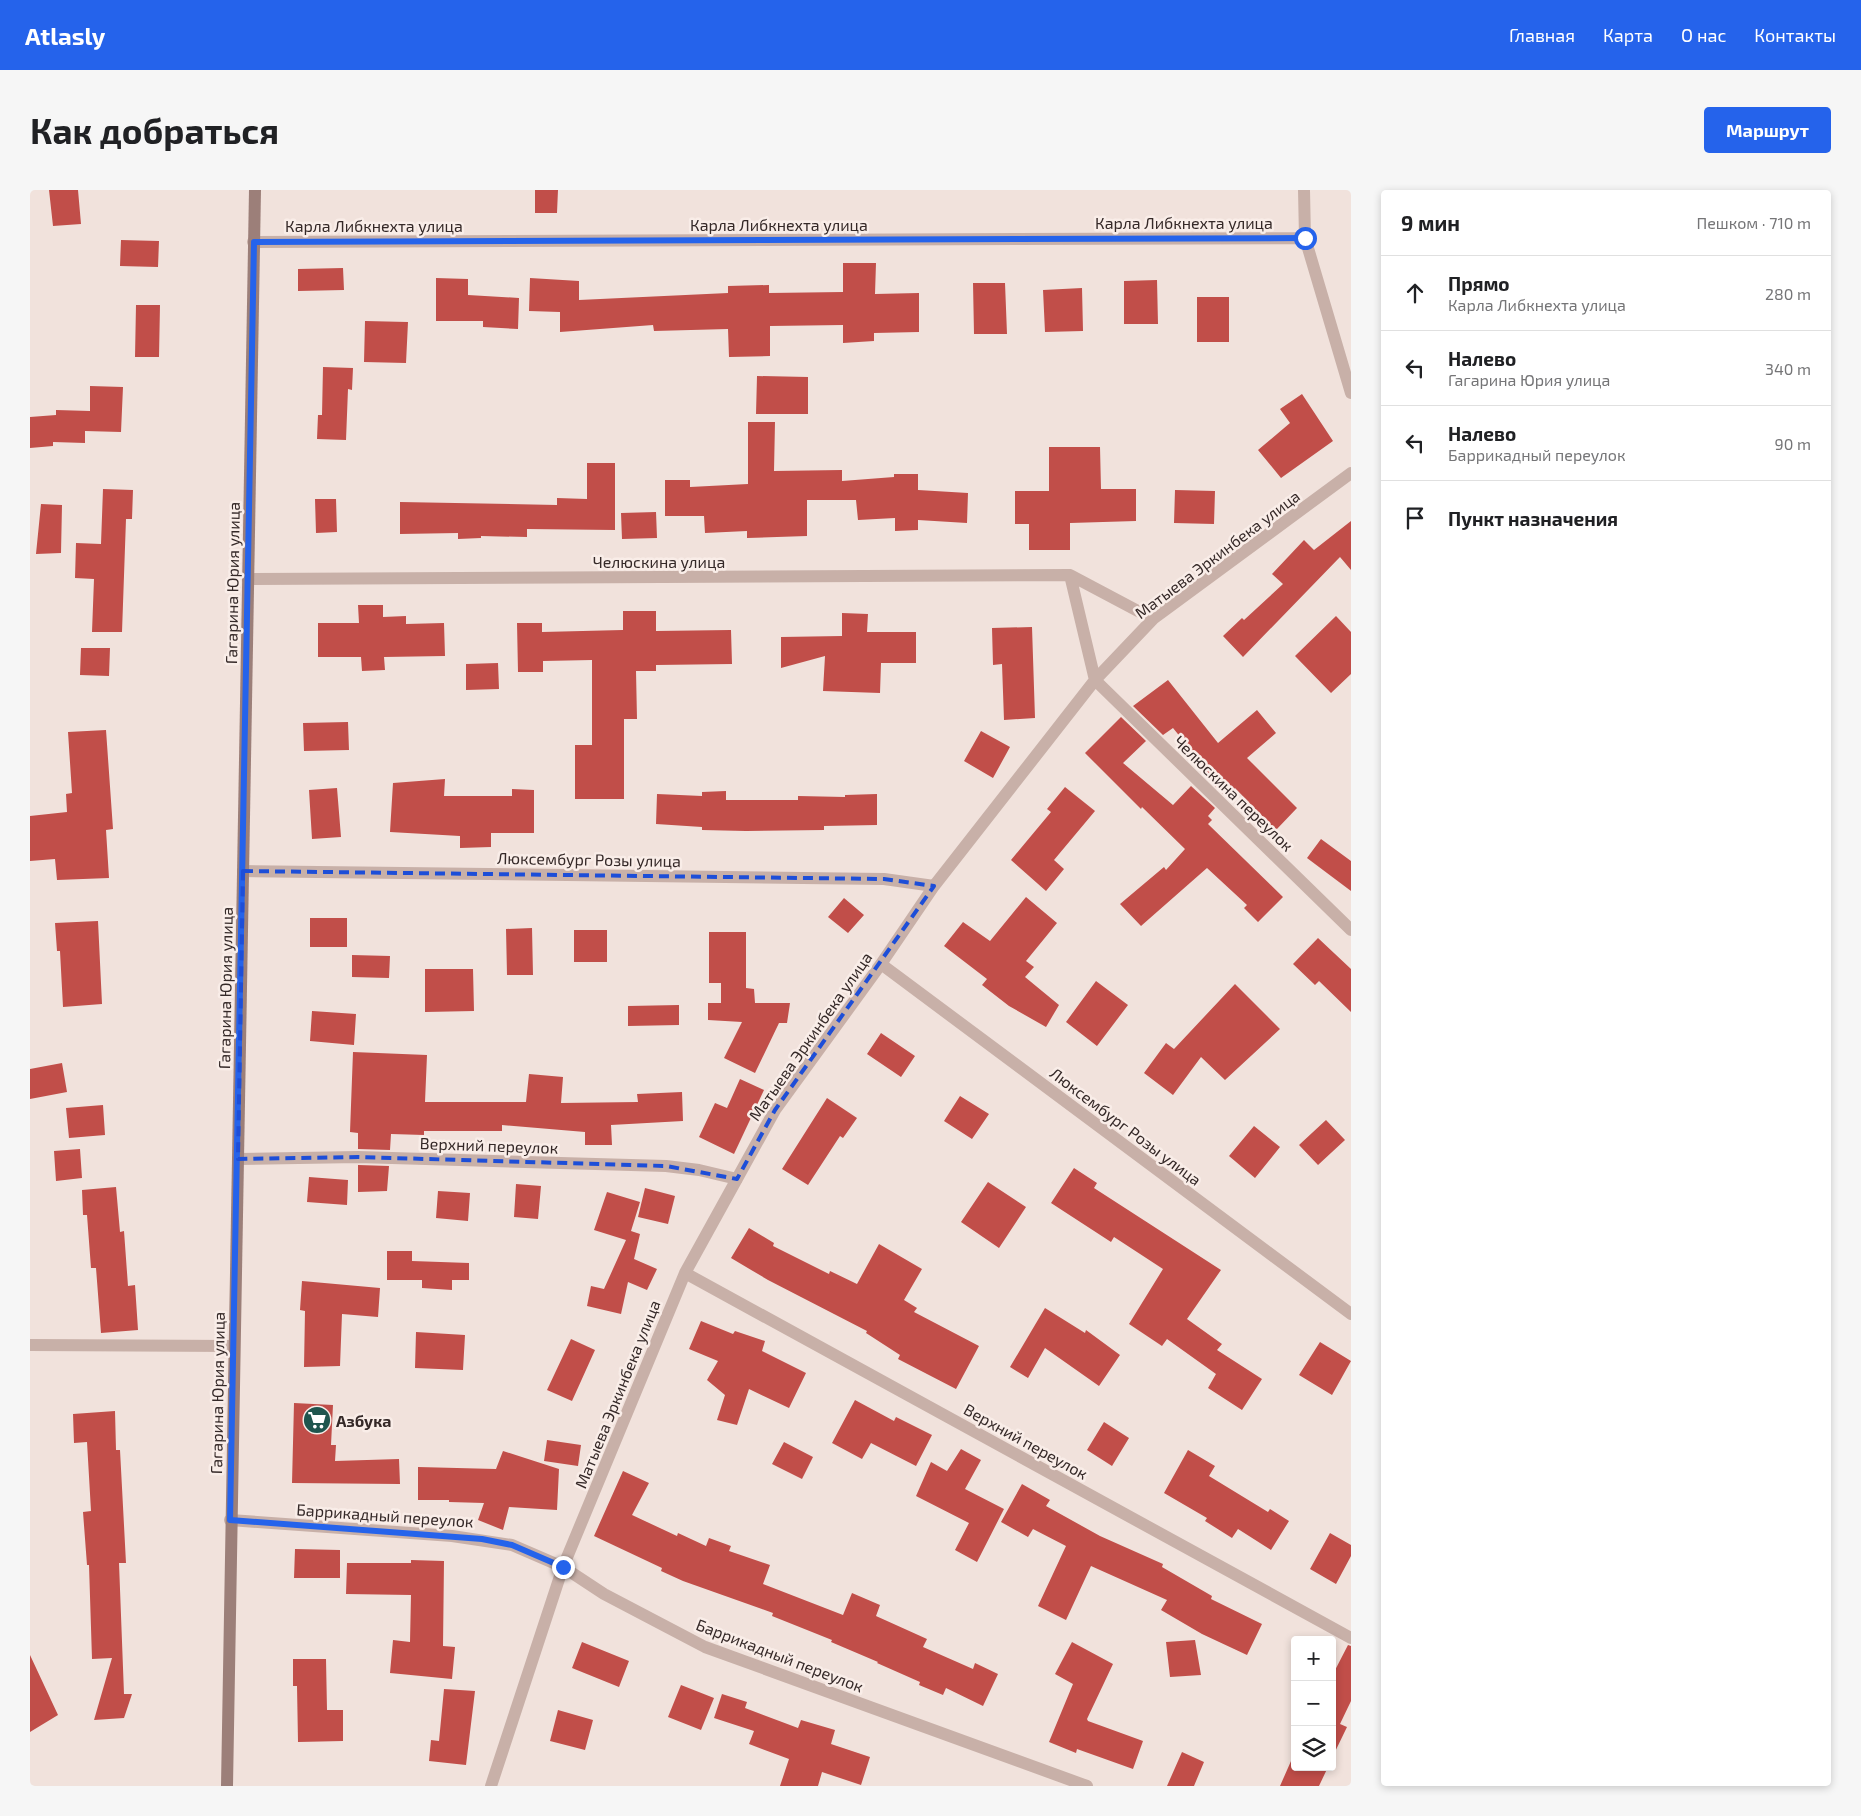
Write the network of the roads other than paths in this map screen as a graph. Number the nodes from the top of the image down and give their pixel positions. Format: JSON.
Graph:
{"nodes":[{"id":1,"x":255,"y":190,"type":"edge"},
{"id":2,"x":1304,"y":190,"type":"edge"},
{"id":3,"x":1305,"y":238,"type":"junction"},
{"id":4,"x":254,"y":242,"type":"junction"},
{"id":5,"x":1351,"y":393,"type":"edge"},
{"id":6,"x":1351,"y":474,"type":"edge"},
{"id":7,"x":1070,"y":574,"type":"junction"},
{"id":8,"x":248,"y":579,"type":"junction"},
{"id":9,"x":1153,"y":619,"type":"junction"},
{"id":10,"x":1095,"y":680,"type":"junction"},
{"id":11,"x":243,"y":871,"type":"junction"},
{"id":12,"x":934,"y":886,"type":"junction"},
{"id":13,"x":1351,"y":930,"type":"edge"},
{"id":14,"x":881,"y":964,"type":"junction"},
{"id":15,"x":238,"y":1158,"type":"junction"},
{"id":16,"x":737,"y":1179,"type":"junction"},
{"id":17,"x":685,"y":1272,"type":"junction"},
{"id":18,"x":1351,"y":1314,"type":"edge"},
{"id":19,"x":30,"y":1344,"type":"edge"},
{"id":20,"x":234,"y":1346,"type":"junction"},
{"id":21,"x":230,"y":1520,"type":"junction"},
{"id":22,"x":563,"y":1567,"type":"junction"},
{"id":23,"x":1351,"y":1638,"type":"edge"},
{"id":24,"x":227,"y":1786,"type":"edge"},
{"id":25,"x":491,"y":1786,"type":"edge"},
{"id":26,"x":1087,"y":1786,"type":"edge"}],
"edges":[{"from":1,"to":4,"type":"main road","name":"Гагарина Юрия улица"},
{"from":2,"to":3,"type":"street"},
{"from":3,"to":4,"type":"street","name":"Карла Либкнехта улица"},
{"from":3,"to":5,"type":"street"},
{"from":4,"to":8,"type":"main road","name":"Гагарина Юрия улица"},
{"from":6,"to":9,"type":"street","name":"Матыева Эркинбека улица"},
{"from":7,"to":8,"type":"street","name":"Челюскина улица"},
{"from":7,"to":9,"type":"street","name":"Челюскина улица"},
{"from":7,"to":10,"type":"street"},
{"from":8,"to":11,"type":"main road","name":"Гагарина Юрия улица"},
{"from":9,"to":10,"type":"street","name":"Матыева Эркинбека улица"},
{"from":10,"to":12,"type":"street","name":"Матыева Эркинбека улица"},
{"from":10,"to":13,"type":"street","name":"Челюскина переулок"},
{"from":11,"to":12,"type":"street","name":"Люксембург Розы улица"},
{"from":11,"to":15,"type":"main road","name":"Гагарина Юрия улица"},
{"from":12,"to":14,"type":"street","name":"Матыева Эркинбека улица"},
{"from":14,"to":16,"type":"street","name":"Матыева Эркинбека улица"},
{"from":14,"to":18,"type":"street","name":"Люксембург Розы улица"},
{"from":15,"to":16,"type":"street","name":"Верхний переулок"},
{"from":15,"to":20,"type":"main road","name":"Гагарина Юрия улица"},
{"from":16,"to":17,"type":"street","name":"Матыева Эркинбека улица"},
{"from":17,"to":22,"type":"street","name":"Матыева Эркинбека улица"},
{"from":17,"to":23,"type":"street","name":"Верхний переулок"},
{"from":19,"to":20,"type":"street"},
{"from":20,"to":21,"type":"main road","name":"Гагарина Юрия улица"},
{"from":21,"to":22,"type":"street","name":"Баррикадный переулок"},
{"from":21,"to":24,"type":"main road","name":"Гагарина Юрия улица"},
{"from":22,"to":25,"type":"street","name":"Матыева Эркинбека улица"},
{"from":22,"to":26,"type":"street","name":"Баррикадный переулок"}]}
